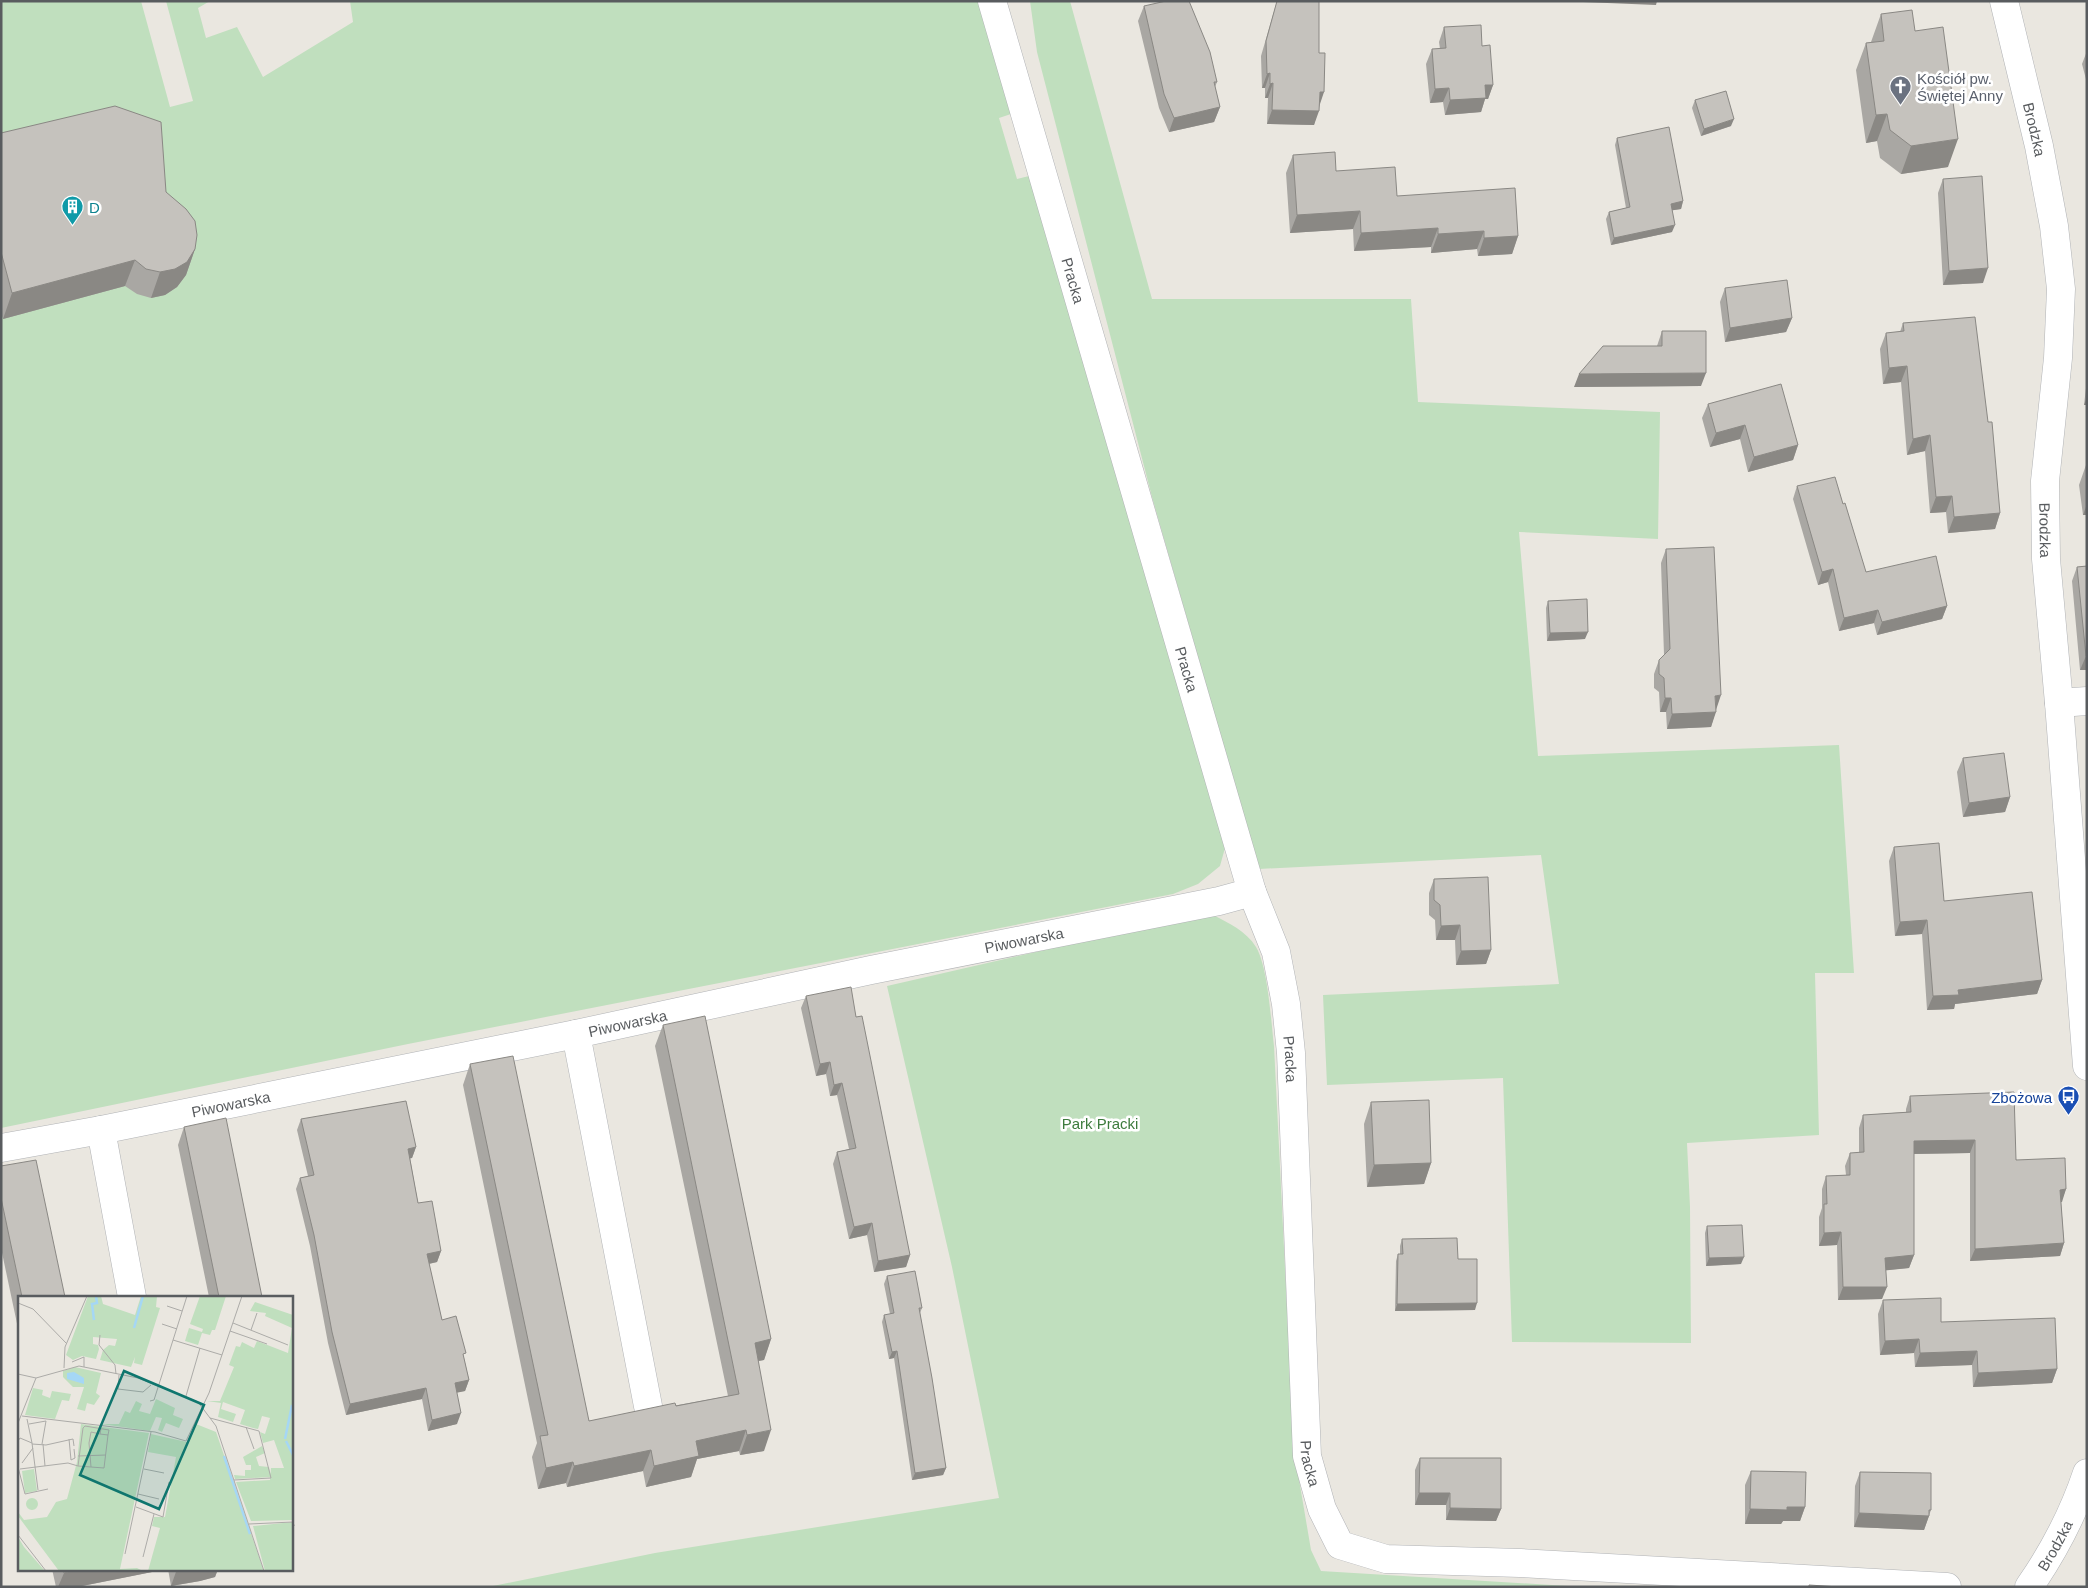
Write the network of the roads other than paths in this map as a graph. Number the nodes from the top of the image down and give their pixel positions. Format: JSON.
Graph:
{"nodes":[{"id":1,"x":992,"y":1,"type":"edge"},
{"id":2,"x":2004,"y":1,"type":"edge"},
{"id":3,"x":2087,"y":701,"type":"edge"},
{"id":4,"x":2059,"y":704,"type":"junction"},
{"id":5,"x":1252,"y":892,"type":"junction"},
{"id":6,"x":576,"y":1034,"type":"junction"},
{"id":7,"x":2087,"y":1066,"type":"edge"},
{"id":8,"x":101,"y":1130,"type":"junction"},
{"id":9,"x":1,"y":1148,"type":"edge"},
{"id":10,"x":132,"y":1296,"type":"edge"},
{"id":11,"x":648,"y":1406,"type":"dead end"},
{"id":12,"x":2087,"y":1473,"type":"edge"},
{"id":13,"x":1947,"y":1587,"type":"edge"},
{"id":14,"x":2029,"y":1587,"type":"edge"}],
"edges":[{"from":1,"to":5,"type":"street","name":"Pracka"},
{"from":2,"to":4,"type":"street","name":"Brodzka"},
{"from":3,"to":4,"type":"street"},
{"from":4,"to":7,"type":"street","name":"Brodzka"},
{"from":5,"to":6,"type":"street","name":"Piwowarska"},
{"from":5,"to":13,"type":"street","name":"Pracka"},
{"from":6,"to":8,"type":"street","name":"Piwowarska"},
{"from":6,"to":11,"type":"street"},
{"from":8,"to":9,"type":"street","name":"Piwowarska"},
{"from":8,"to":10,"type":"street"},
{"from":12,"to":14,"type":"street","name":"Brodzka"}]}
